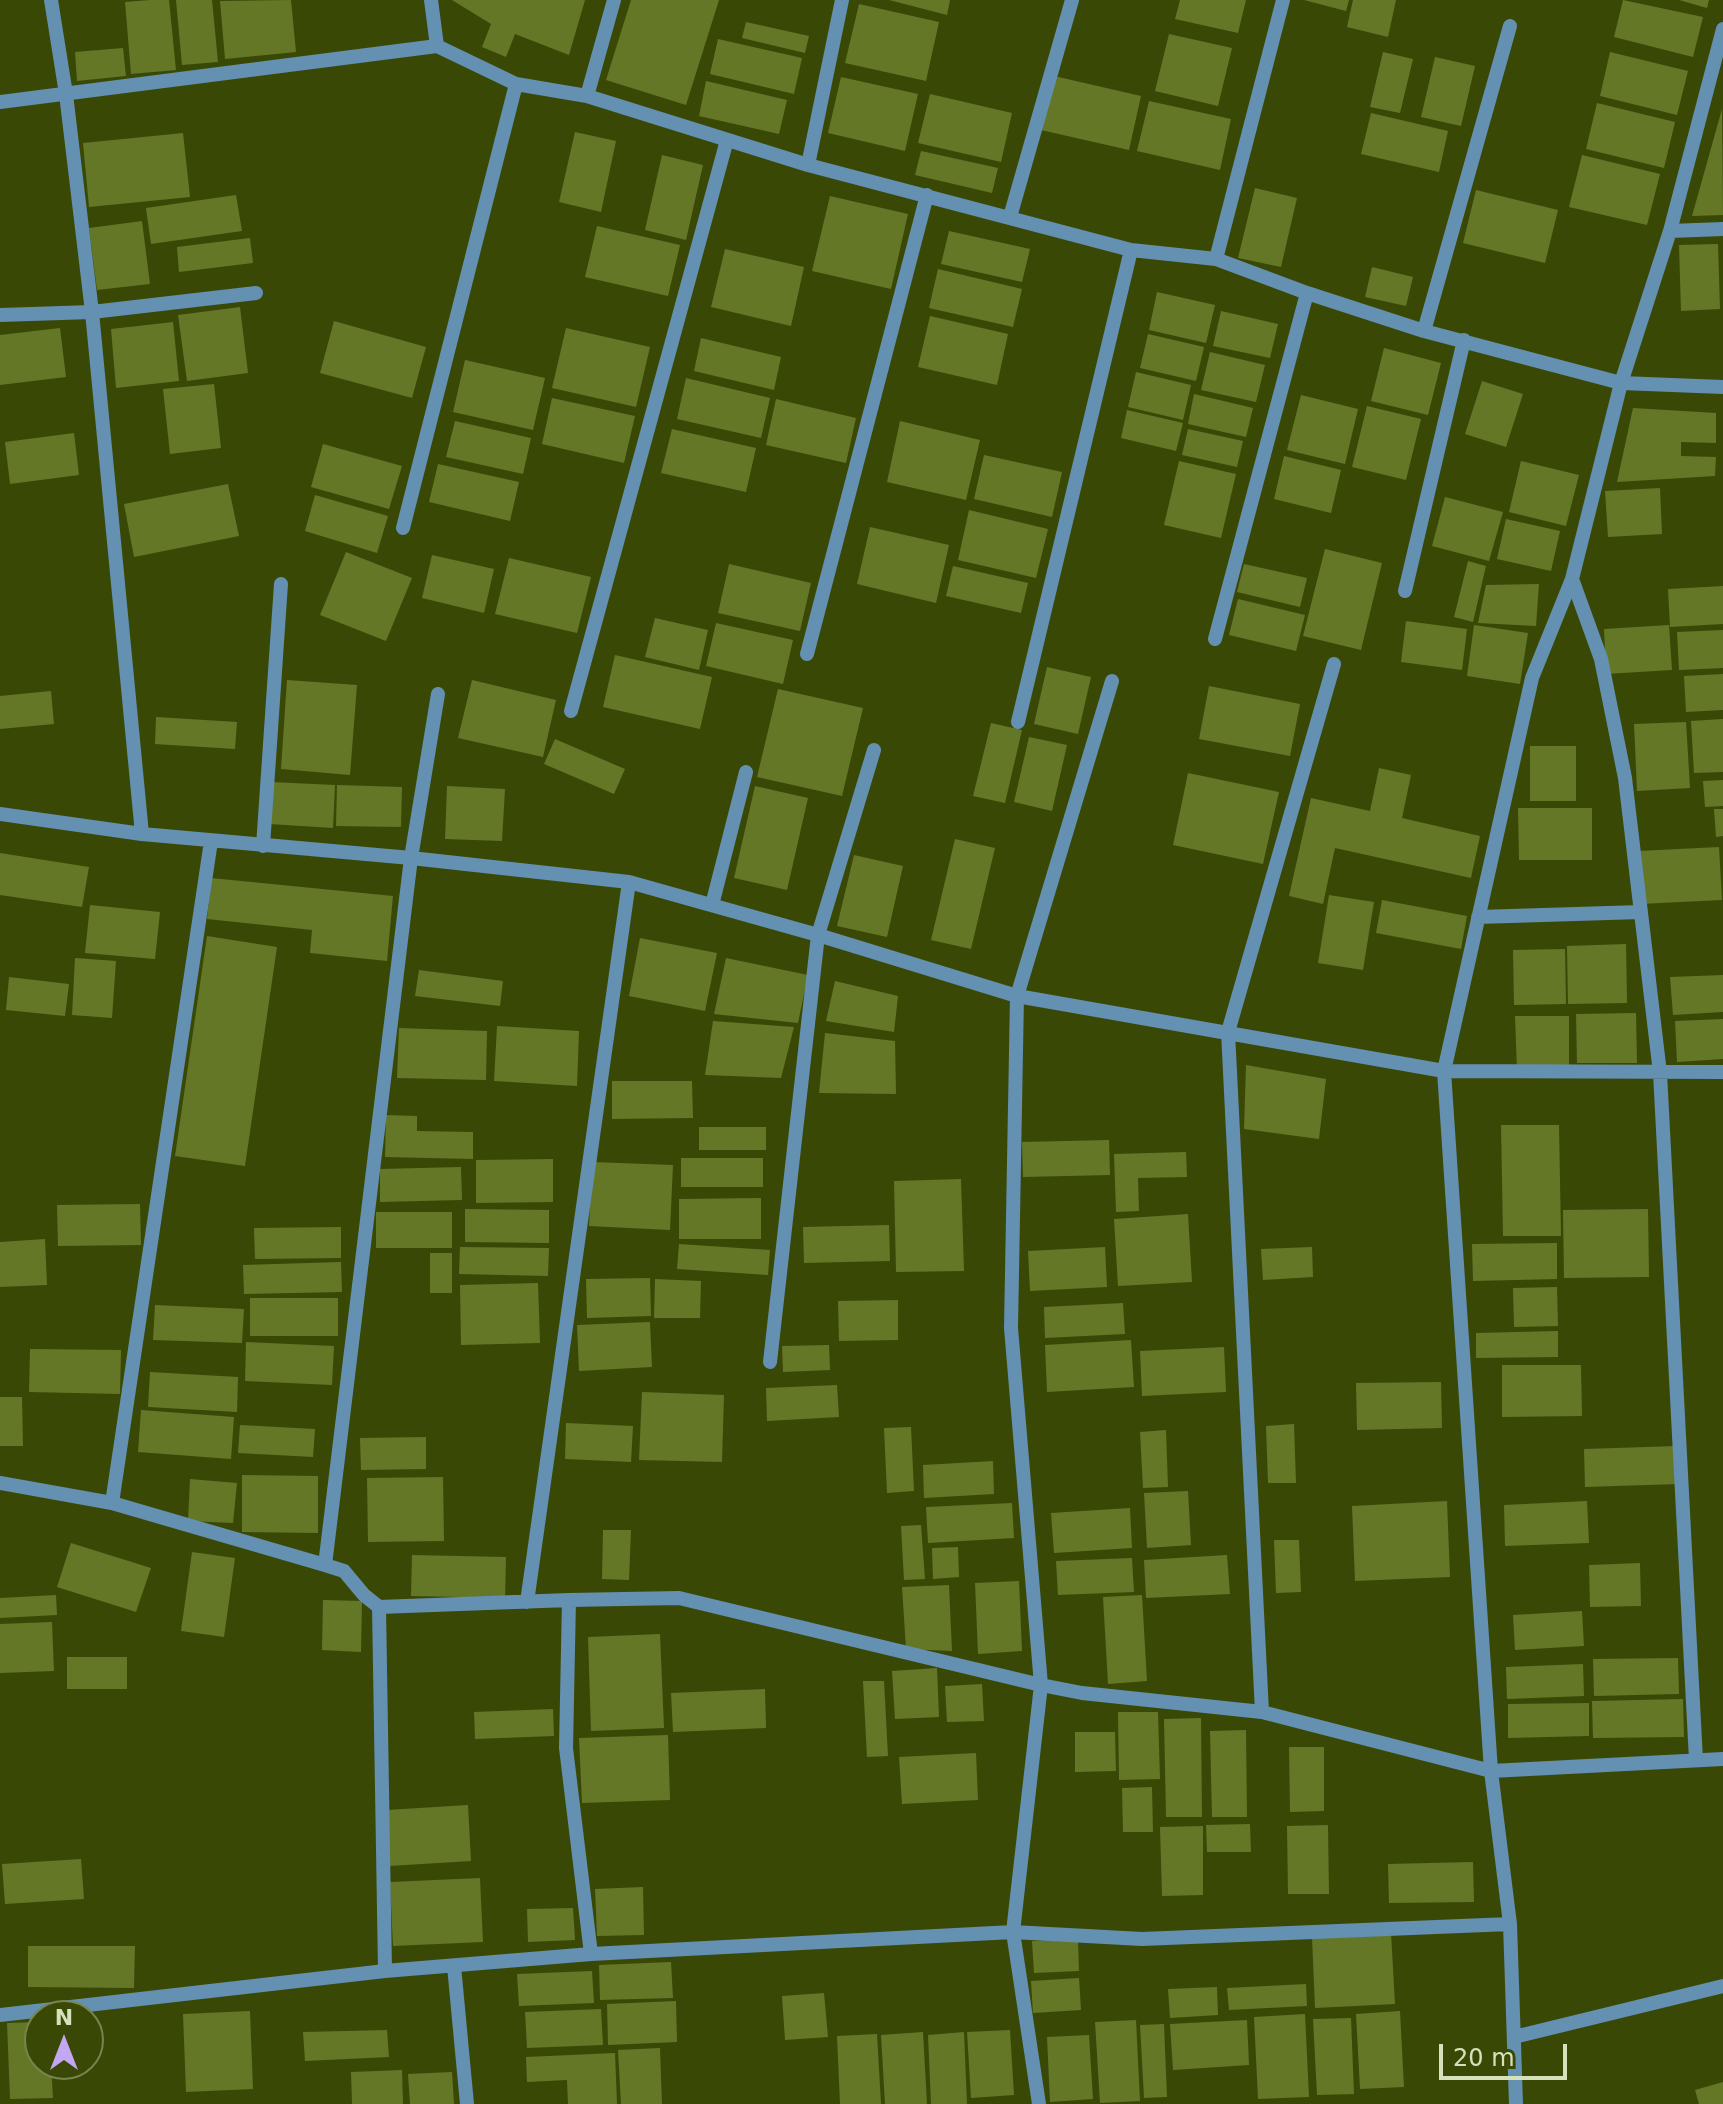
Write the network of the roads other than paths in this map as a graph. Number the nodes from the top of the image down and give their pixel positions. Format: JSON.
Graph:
{"nodes":[{"id":1,"x":51,"y":0,"type":"edge"},
{"id":2,"x":431,"y":0,"type":"edge"},
{"id":3,"x":614,"y":0,"type":"edge"},
{"id":4,"x":842,"y":0,"type":"edge"},
{"id":5,"x":1072,"y":0,"type":"edge"},
{"id":6,"x":1283,"y":0,"type":"edge"},
{"id":7,"x":1510,"y":26,"type":"dead end"},
{"id":8,"x":1723,"y":29,"type":"edge"},
{"id":9,"x":437,"y":46,"type":"junction"},
{"id":10,"x":1717,"y":66,"type":"edge"},
{"id":11,"x":516,"y":84,"type":"junction"},
{"id":12,"x":66,"y":94,"type":"junction"},
{"id":13,"x":587,"y":96,"type":"junction"},
{"id":14,"x":0,"y":102,"type":"edge"},
{"id":15,"x":727,"y":140,"type":"junction"},
{"id":16,"x":808,"y":165,"type":"junction"},
{"id":17,"x":927,"y":195,"type":"junction"},
{"id":18,"x":1010,"y":217,"type":"junction"},
{"id":19,"x":1723,"y":229,"type":"edge"},
{"id":20,"x":1670,"y":231,"type":"junction"},
{"id":21,"x":1131,"y":250,"type":"junction"},
{"id":22,"x":1216,"y":259,"type":"junction"},
{"id":23,"x":256,"y":293,"type":"dead end"},
{"id":24,"x":1307,"y":293,"type":"junction"},
{"id":25,"x":92,"y":312,"type":"junction"},
{"id":26,"x":0,"y":315,"type":"edge"},
{"id":27,"x":1424,"y":331,"type":"junction"},
{"id":28,"x":1464,"y":340,"type":"junction"},
{"id":29,"x":1621,"y":383,"type":"junction"},
{"id":30,"x":1723,"y":387,"type":"edge"},
{"id":31,"x":403,"y":528,"type":"dead end"},
{"id":32,"x":1572,"y":579,"type":"junction"},
{"id":33,"x":281,"y":584,"type":"dead end"},
{"id":34,"x":1405,"y":591,"type":"dead end"},
{"id":35,"x":1215,"y":639,"type":"dead end"},
{"id":36,"x":807,"y":654,"type":"dead end"},
{"id":37,"x":1334,"y":664,"type":"dead end"},
{"id":38,"x":1112,"y":681,"type":"dead end"},
{"id":39,"x":438,"y":694,"type":"dead end"},
{"id":40,"x":571,"y":711,"type":"dead end"},
{"id":41,"x":1018,"y":722,"type":"dead end"},
{"id":42,"x":874,"y":750,"type":"dead end"},
{"id":43,"x":746,"y":772,"type":"dead end"},
{"id":44,"x":0,"y":814,"type":"edge"},
{"id":45,"x":142,"y":834,"type":"junction"},
{"id":46,"x":211,"y":841,"type":"junction"},
{"id":47,"x":263,"y":846,"type":"junction"},
{"id":48,"x":411,"y":858,"type":"junction"},
{"id":49,"x":629,"y":882,"type":"junction"},
{"id":50,"x":712,"y":905,"type":"junction"},
{"id":51,"x":1641,"y":912,"type":"junction"},
{"id":52,"x":1478,"y":917,"type":"junction"},
{"id":53,"x":818,"y":935,"type":"junction"},
{"id":54,"x":1017,"y":996,"type":"junction"},
{"id":55,"x":1228,"y":1032,"type":"junction"},
{"id":56,"x":1444,"y":1071,"type":"junction"},
{"id":57,"x":1723,"y":1072,"type":"edge"},
{"id":58,"x":1660,"y":1073,"type":"junction"},
{"id":59,"x":770,"y":1362,"type":"dead end"},
{"id":60,"x":0,"y":1483,"type":"edge"},
{"id":61,"x":112,"y":1503,"type":"junction"},
{"id":62,"x":325,"y":1565,"type":"junction"},
{"id":63,"x":569,"y":1600,"type":"junction"},
{"id":64,"x":527,"y":1602,"type":"junction"},
{"id":65,"x":379,"y":1607,"type":"junction"},
{"id":66,"x":1041,"y":1685,"type":"junction"},
{"id":67,"x":1262,"y":1712,"type":"junction"},
{"id":68,"x":1723,"y":1759,"type":"edge"},
{"id":69,"x":1696,"y":1760,"type":"junction"},
{"id":70,"x":1491,"y":1771,"type":"junction"},
{"id":71,"x":1510,"y":1924,"type":"junction"},
{"id":72,"x":1013,"y":1932,"type":"junction"},
{"id":73,"x":591,"y":1954,"type":"junction"},
{"id":74,"x":454,"y":1966,"type":"junction"},
{"id":75,"x":385,"y":1971,"type":"junction"},
{"id":76,"x":1723,"y":1986,"type":"edge"},
{"id":77,"x":0,"y":2015,"type":"edge"},
{"id":78,"x":1514,"y":2037,"type":"junction"},
{"id":79,"x":467,"y":2104,"type":"edge"},
{"id":80,"x":1039,"y":2104,"type":"edge"},
{"id":81,"x":1516,"y":2104,"type":"edge"}],
"edges":[{"from":1,"to":12,"type":"street"},
{"from":2,"to":9,"type":"street"},
{"from":3,"to":13,"type":"street"},
{"from":4,"to":16,"type":"street"},
{"from":5,"to":18,"type":"street"},
{"from":6,"to":22,"type":"street"},
{"from":7,"to":27,"type":"street"},
{"from":8,"to":10,"type":"street"},
{"from":9,"to":11,"type":"street"},
{"from":9,"to":12,"type":"street"},
{"from":10,"to":20,"type":"street"},
{"from":11,"to":13,"type":"street"},
{"from":11,"to":31,"type":"street"},
{"from":12,"to":14,"type":"street"},
{"from":12,"to":25,"type":"street"},
{"from":13,"to":15,"type":"street"},
{"from":15,"to":16,"type":"street"},
{"from":15,"to":40,"type":"street"},
{"from":16,"to":17,"type":"street"},
{"from":17,"to":18,"type":"street"},
{"from":17,"to":36,"type":"street"},
{"from":18,"to":21,"type":"street"},
{"from":19,"to":20,"type":"street"},
{"from":20,"to":29,"type":"street"},
{"from":21,"to":22,"type":"street"},
{"from":21,"to":41,"type":"street"},
{"from":22,"to":24,"type":"street"},
{"from":23,"to":25,"type":"street"},
{"from":24,"to":27,"type":"street"},
{"from":24,"to":35,"type":"street"},
{"from":25,"to":26,"type":"street"},
{"from":25,"to":45,"type":"street"},
{"from":27,"to":28,"type":"street"},
{"from":28,"to":29,"type":"street"},
{"from":28,"to":34,"type":"street"},
{"from":29,"to":30,"type":"street"},
{"from":29,"to":32,"type":"street"},
{"from":32,"to":51,"type":"street"},
{"from":32,"to":52,"type":"street"},
{"from":33,"to":47,"type":"street"},
{"from":37,"to":55,"type":"street"},
{"from":38,"to":54,"type":"street"},
{"from":39,"to":48,"type":"street"},
{"from":42,"to":53,"type":"street"},
{"from":43,"to":50,"type":"street"},
{"from":44,"to":45,"type":"street"},
{"from":45,"to":46,"type":"street"},
{"from":46,"to":47,"type":"street"},
{"from":46,"to":61,"type":"street"},
{"from":47,"to":48,"type":"street"},
{"from":48,"to":49,"type":"street"},
{"from":48,"to":62,"type":"street"},
{"from":49,"to":50,"type":"street"},
{"from":49,"to":64,"type":"street"},
{"from":50,"to":53,"type":"street"},
{"from":51,"to":52,"type":"street"},
{"from":51,"to":58,"type":"street"},
{"from":52,"to":56,"type":"street"},
{"from":53,"to":54,"type":"street"},
{"from":53,"to":59,"type":"street"},
{"from":54,"to":55,"type":"street"},
{"from":54,"to":66,"type":"street"},
{"from":55,"to":56,"type":"street"},
{"from":55,"to":67,"type":"street"},
{"from":56,"to":58,"type":"street"},
{"from":56,"to":70,"type":"street"},
{"from":57,"to":58,"type":"street"},
{"from":58,"to":69,"type":"street"},
{"from":60,"to":61,"type":"street"},
{"from":61,"to":62,"type":"street"},
{"from":62,"to":65,"type":"street"},
{"from":63,"to":64,"type":"street"},
{"from":63,"to":66,"type":"street"},
{"from":63,"to":73,"type":"street"},
{"from":64,"to":65,"type":"street"},
{"from":65,"to":75,"type":"street"},
{"from":66,"to":67,"type":"street"},
{"from":66,"to":72,"type":"street"},
{"from":67,"to":70,"type":"street"},
{"from":68,"to":69,"type":"street"},
{"from":69,"to":70,"type":"street"},
{"from":70,"to":71,"type":"street"},
{"from":71,"to":72,"type":"street"},
{"from":71,"to":78,"type":"street"},
{"from":72,"to":73,"type":"street"},
{"from":72,"to":80,"type":"street"},
{"from":73,"to":74,"type":"street"},
{"from":74,"to":75,"type":"street"},
{"from":74,"to":79,"type":"street"},
{"from":75,"to":77,"type":"street"},
{"from":76,"to":78,"type":"street"},
{"from":78,"to":81,"type":"street"}]}
